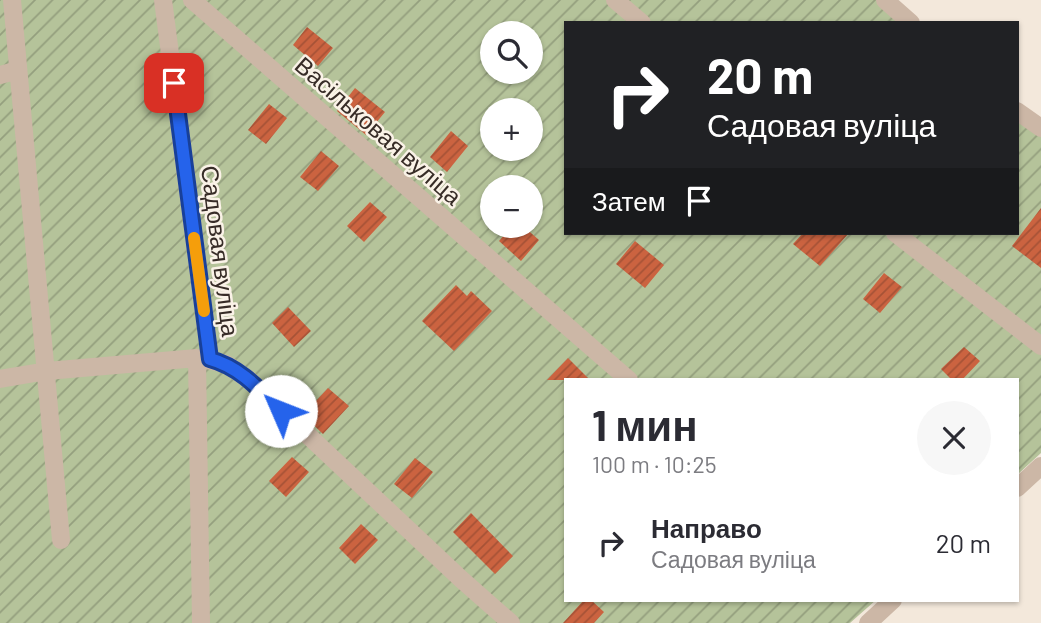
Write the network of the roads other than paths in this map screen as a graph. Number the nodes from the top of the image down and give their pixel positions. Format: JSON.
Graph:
{"nodes":[{"id":1,"x":12,"y":0,"type":"edge"},
{"id":2,"x":163,"y":0,"type":"edge"},
{"id":3,"x":192,"y":0,"type":"edge"},
{"id":4,"x":615,"y":0,"type":"edge"},
{"id":5,"x":885,"y":0,"type":"edge"},
{"id":6,"x":640,"y":21,"type":"edge"},
{"id":7,"x":909,"y":21,"type":"edge"},
{"id":8,"x":18,"y":69,"type":"junction"},
{"id":9,"x":0,"y":75,"type":"edge"},
{"id":10,"x":1019,"y":112,"type":"edge"},
{"id":11,"x":1041,"y":128,"type":"edge"},
{"id":12,"x":898,"y":235,"type":"edge"},
{"id":13,"x":1041,"y":346,"type":"edge"},
{"id":14,"x":203,"y":358,"type":"junction"},
{"id":15,"x":47,"y":371,"type":"junction"},
{"id":16,"x":627,"y":378,"type":"edge"},
{"id":17,"x":0,"y":379,"type":"edge"},
{"id":18,"x":1041,"y":466,"type":"edge"},
{"id":19,"x":1019,"y":486,"type":"edge"},
{"id":20,"x":61,"y":540,"type":"dead end"},
{"id":21,"x":883,"y":603,"type":"edge"},
{"id":22,"x":201,"y":623,"type":"edge"},
{"id":23,"x":511,"y":623,"type":"edge"},
{"id":24,"x":868,"y":623,"type":"edge"}],
"edges":[{"from":1,"to":8,"type":"street"},
{"from":2,"to":14,"type":"street","name":"Садовая вуліца"},
{"from":3,"to":16,"type":"street","name":"Васільковая вуліца"},
{"from":4,"to":6,"type":"street"},
{"from":5,"to":7,"type":"street"},
{"from":8,"to":9,"type":"street"},
{"from":8,"to":15,"type":"street"},
{"from":10,"to":11,"type":"street"},
{"from":12,"to":13,"type":"street"},
{"from":14,"to":15,"type":"street"},
{"from":14,"to":22,"type":"street"},
{"from":14,"to":23,"type":"street","name":"Садовая вуліца"},
{"from":15,"to":17,"type":"street"},
{"from":15,"to":20,"type":"street"},
{"from":18,"to":19,"type":"street"},
{"from":21,"to":24,"type":"street"}]}
